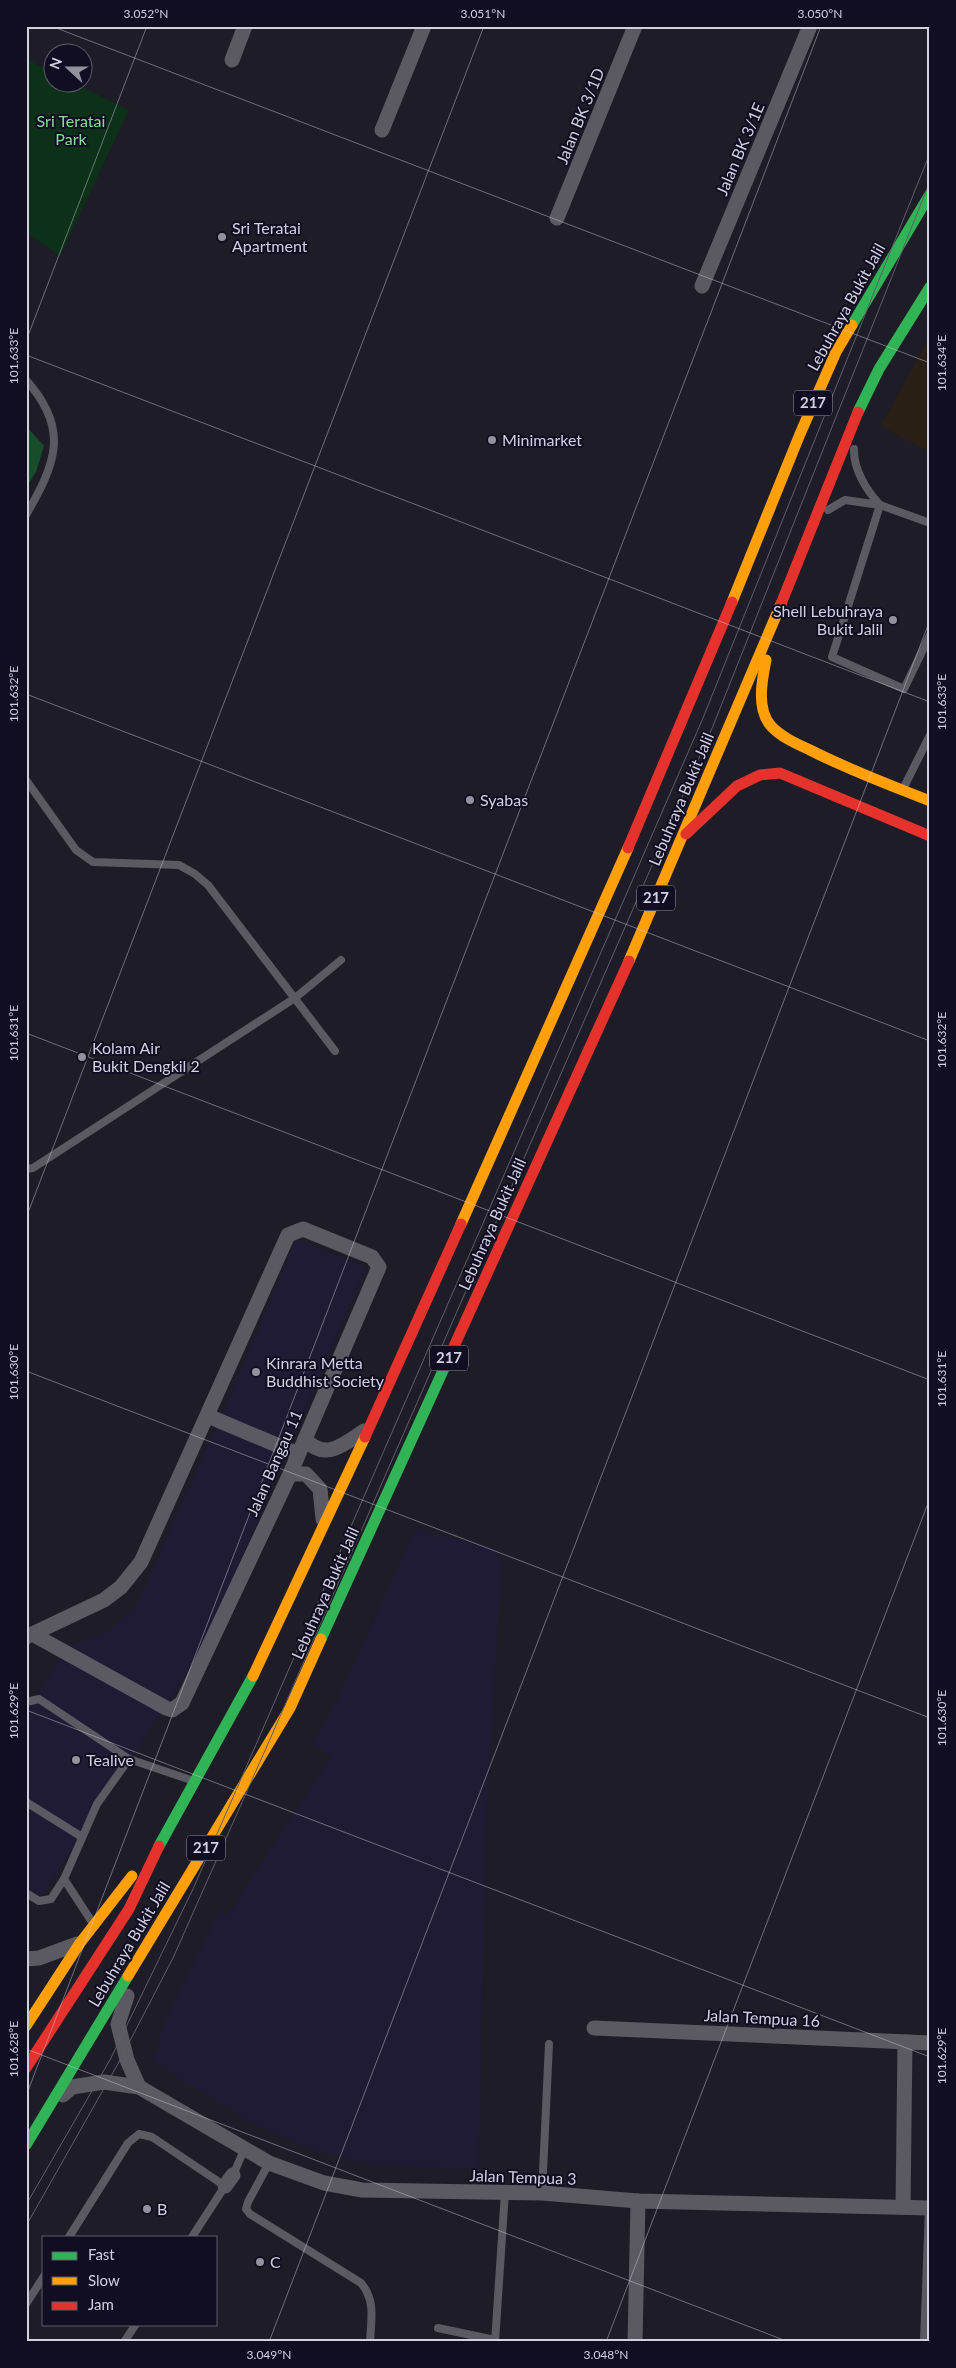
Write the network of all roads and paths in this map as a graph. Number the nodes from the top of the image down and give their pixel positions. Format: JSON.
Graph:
{"nodes":[{"id":1,"x":245,"y":26,"type":"edge"},
{"id":2,"x":424,"y":26,"type":"edge"},
{"id":3,"x":635,"y":26,"type":"edge"},
{"id":4,"x":810,"y":26,"type":"edge"},
{"id":5,"x":232,"y":60,"type":"dead end"},
{"id":6,"x":382,"y":130,"type":"dead end"},
{"id":7,"x":930,"y":194,"type":"edge"},
{"id":8,"x":557,"y":218,"type":"dead end"},
{"id":9,"x":702,"y":286,"type":"dead end"},
{"id":10,"x":930,"y":287,"type":"edge"},
{"id":11,"x":26,"y":380,"type":"edge"},
{"id":12,"x":857,"y":414,"type":"junction"},
{"id":13,"x":880,"y":505,"type":"junction"},
{"id":14,"x":26,"y":515,"type":"edge"},
{"id":15,"x":930,"y":523,"type":"edge"},
{"id":16,"x":813,"y":524,"type":"junction"},
{"id":17,"x":777,"y":614,"type":"junction"},
{"id":18,"x":930,"y":634,"type":"edge"},
{"id":19,"x":930,"y":735,"type":"edge"},
{"id":20,"x":26,"y":780,"type":"edge"},
{"id":21,"x":902,"y":790,"type":"junction"},
{"id":22,"x":930,"y":801,"type":"edge"},
{"id":23,"x":894,"y":811,"type":"junction"},
{"id":24,"x":930,"y":836,"type":"edge"},
{"id":25,"x":682,"y":838,"type":"junction"},
{"id":26,"x":341,"y":960,"type":"dead end"},
{"id":27,"x":295,"y":998,"type":"junction"},
{"id":28,"x":335,"y":1051,"type":"dead end"},
{"id":29,"x":26,"y":1169,"type":"edge"},
{"id":30,"x":208,"y":1416,"type":"junction"},
{"id":31,"x":369,"y":1427,"type":"junction"},
{"id":32,"x":305,"y":1439,"type":"junction"},
{"id":33,"x":298,"y":1454,"type":"junction"},
{"id":34,"x":290,"y":1474,"type":"junction"},
{"id":35,"x":324,"y":1524,"type":"junction"},
{"id":36,"x":30,"y":1636,"type":"edge"},
{"id":37,"x":26,"y":1702,"type":"edge"},
{"id":38,"x":129,"y":1759,"type":"junction"},
{"id":39,"x":196,"y":1782,"type":"junction"},
{"id":40,"x":26,"y":1802,"type":"edge"},
{"id":41,"x":165,"y":1833,"type":"junction"},
{"id":42,"x":82,"y":1837,"type":"junction"},
{"id":43,"x":64,"y":1879,"type":"junction"},
{"id":44,"x":26,"y":1893,"type":"edge"},
{"id":45,"x":94,"y":1925,"type":"junction"},
{"id":46,"x":80,"y":1943,"type":"junction"},
{"id":47,"x":149,"y":1943,"type":"junction"},
{"id":48,"x":26,"y":1959,"type":"edge"},
{"id":49,"x":27,"y":2022,"type":"edge"},
{"id":50,"x":594,"y":2028,"type":"dead end"},
{"id":51,"x":905,"y":2042,"type":"junction"},
{"id":52,"x":930,"y":2043,"type":"edge"},
{"id":53,"x":550,"y":2044,"type":"dead end"},
{"id":54,"x":26,"y":2068,"type":"edge"},
{"id":55,"x":140,"y":2087,"type":"junction"},
{"id":56,"x":50,"y":2107,"type":"junction"},
{"id":57,"x":26,"y":2145,"type":"edge"},
{"id":58,"x":244,"y":2150,"type":"junction"},
{"id":59,"x":269,"y":2163,"type":"junction"},
{"id":60,"x":229,"y":2180,"type":"junction"},
{"id":61,"x":505,"y":2192,"type":"junction"},
{"id":62,"x":542,"y":2193,"type":"junction"},
{"id":63,"x":638,"y":2201,"type":"junction"},
{"id":64,"x":903,"y":2208,"type":"junction"},
{"id":65,"x":929,"y":2208,"type":"edge"},
{"id":66,"x":69,"y":2236,"type":"edge"},
{"id":67,"x":193,"y":2236,"type":"edge"},
{"id":68,"x":42,"y":2279,"type":"edge"},
{"id":69,"x":26,"y":2304,"type":"edge"},
{"id":70,"x":135,"y":2326,"type":"edge"},
{"id":71,"x":438,"y":2328,"type":"dead end"},
{"id":72,"x":495,"y":2341,"type":"edge"},
{"id":73,"x":124,"y":2342,"type":"edge"},
{"id":74,"x":370,"y":2342,"type":"edge"},
{"id":75,"x":635,"y":2342,"type":"edge"},
{"id":76,"x":924,"y":2342,"type":"edge"}],
"edges":[{"from":1,"to":5,"type":"street"},
{"from":2,"to":6,"type":"street"},
{"from":3,"to":8,"type":"street","name":"Jalan BK 3/1D"},
{"from":4,"to":9,"type":"street","name":"Jalan BK 3/1E"},
{"from":7,"to":31,"type":"main road","name":"Lebuhraya Bukit Jalil","number":"217"},
{"from":10,"to":12,"type":"main road","name":"Lebuhraya Bukit Jalil","number":"217"},
{"from":11,"to":14,"type":"lane"},
{"from":12,"to":13,"type":"lane"},
{"from":12,"to":16,"type":"main road","name":"Lebuhraya Bukit Jalil","number":"217"},
{"from":13,"to":15,"type":"lane"},
{"from":13,"to":16,"type":"lane"},
{"from":13,"to":18,"type":"lane"},
{"from":16,"to":17,"type":"main road","name":"Lebuhraya Bukit Jalil","number":"217"},
{"from":17,"to":21,"type":"main road"},
{"from":17,"to":25,"type":"main road","name":"Lebuhraya Bukit Jalil","number":"217"},
{"from":19,"to":21,"type":"lane"},
{"from":20,"to":27,"type":"lane"},
{"from":21,"to":22,"type":"main road"},
{"from":21,"to":23,"type":"main road"},
{"from":23,"to":24,"type":"main road"},
{"from":23,"to":25,"type":"main road"},
{"from":25,"to":47,"type":"main road","name":"Lebuhraya Bukit Jalil","number":"217"},
{"from":26,"to":27,"type":"lane"},
{"from":27,"to":28,"type":"lane"},
{"from":27,"to":29,"type":"lane"},
{"from":30,"to":32,"type":"street","name":"Jalan Bangau 11"},
{"from":30,"to":33,"type":"street"},
{"from":30,"to":36,"type":"street","name":"Jalan Bangau 11"},
{"from":31,"to":32,"type":"street"},
{"from":31,"to":35,"type":"main road","name":"Lebuhraya Bukit Jalil","number":"217"},
{"from":32,"to":33,"type":"street","name":"Jalan Bangau 11"},
{"from":33,"to":34,"type":"street","name":"Jalan Bangau 11"},
{"from":34,"to":35,"type":"street"},
{"from":34,"to":36,"type":"street","name":"Jalan Bangau 11"},
{"from":35,"to":39,"type":"main road","name":"Lebuhraya Bukit Jalil","number":"217"},
{"from":37,"to":38,"type":"lane"},
{"from":38,"to":39,"type":"lane"},
{"from":38,"to":42,"type":"lane"},
{"from":39,"to":41,"type":"main road","name":"Lebuhraya Bukit Jalil","number":"217"},
{"from":40,"to":42,"type":"lane"},
{"from":41,"to":45,"type":"main road"},
{"from":41,"to":54,"type":"main road"},
{"from":42,"to":43,"type":"lane"},
{"from":43,"to":44,"type":"lane"},
{"from":43,"to":45,"type":"lane"},
{"from":45,"to":46,"type":"main road"},
{"from":46,"to":48,"type":"street"},
{"from":46,"to":49,"type":"main road"},
{"from":47,"to":55,"type":"street"},
{"from":47,"to":56,"type":"main road","name":"Lebuhraya Bukit Jalil","number":"217"},
{"from":50,"to":51,"type":"street","name":"Jalan Tempua 16"},
{"from":51,"to":52,"type":"street","name":"Jalan Tempua 16"},
{"from":51,"to":64,"type":"street"},
{"from":53,"to":62,"type":"lane"},
{"from":55,"to":56,"type":"street","name":"Jalan Tempua 3"},
{"from":55,"to":58,"type":"street","name":"Jalan Tempua 3"},
{"from":56,"to":57,"type":"main road","name":"Lebuhraya Bukit Jalil","number":"217"},
{"from":58,"to":59,"type":"street","name":"Jalan Tempua 3"},
{"from":58,"to":60,"type":"lane"},
{"from":59,"to":61,"type":"street","name":"Jalan Tempua 3"},
{"from":59,"to":74,"type":"lane"},
{"from":60,"to":66,"type":"lane"},
{"from":60,"to":67,"type":"lane"},
{"from":61,"to":62,"type":"street","name":"Jalan Tempua 3"},
{"from":61,"to":72,"type":"lane"},
{"from":62,"to":63,"type":"street","name":"Jalan Tempua 3"},
{"from":63,"to":64,"type":"street","name":"Jalan Tempua 3"},
{"from":63,"to":75,"type":"street"},
{"from":64,"to":65,"type":"street","name":"Jalan Tempua 3"},
{"from":65,"to":76,"type":"lane"},
{"from":68,"to":69,"type":"lane"},
{"from":70,"to":73,"type":"lane"},
{"from":71,"to":72,"type":"lane"}]}
